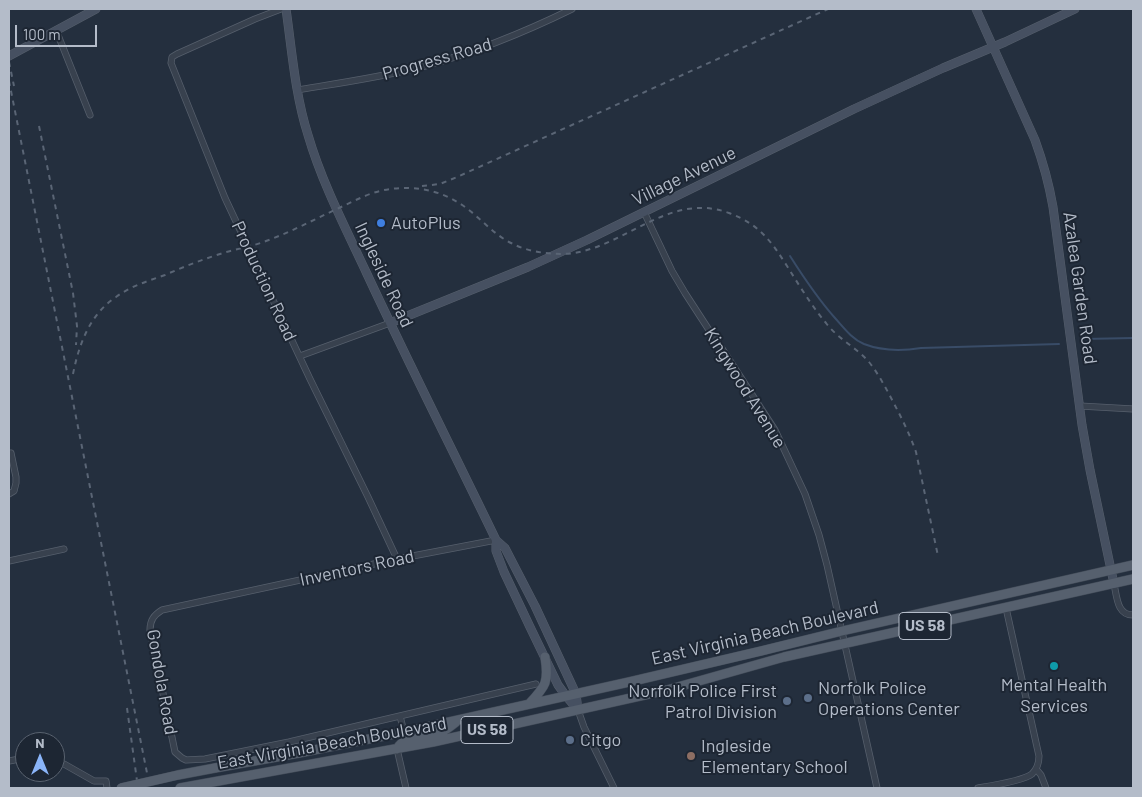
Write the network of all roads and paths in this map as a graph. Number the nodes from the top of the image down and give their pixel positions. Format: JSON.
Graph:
{"nodes":[{"id":1,"x":96,"y":9,"type":"edge"},
{"id":2,"x":281,"y":9,"type":"edge"},
{"id":3,"x":286,"y":9,"type":"edge"},
{"id":4,"x":572,"y":9,"type":"edge"},
{"id":5,"x":976,"y":9,"type":"edge"},
{"id":6,"x":1075,"y":9,"type":"edge"},
{"id":7,"x":56,"y":30,"type":"junction"},
{"id":8,"x":993,"y":47,"type":"junction"},
{"id":9,"x":9,"y":56,"type":"edge"},
{"id":10,"x":297,"y":90,"type":"junction"},
{"id":11,"x":90,"y":115,"type":"dead end"},
{"id":12,"x":644,"y":212,"type":"junction"},
{"id":13,"x":390,"y":323,"type":"junction"},
{"id":14,"x":300,"y":356,"type":"junction"},
{"id":15,"x":1080,"y":406,"type":"junction"},
{"id":16,"x":1133,"y":409,"type":"edge"},
{"id":17,"x":11,"y":453,"type":"dead end"},
{"id":18,"x":9,"y":494,"type":"edge"},
{"id":19,"x":496,"y":540,"type":"junction"},
{"id":20,"x":64,"y":549,"type":"dead end"},
{"id":21,"x":397,"y":559,"type":"junction"},
{"id":22,"x":9,"y":561,"type":"edge"},
{"id":23,"x":1133,"y":565,"type":"edge"},
{"id":24,"x":1111,"y":571,"type":"junction"},
{"id":25,"x":1133,"y":579,"type":"edge"},
{"id":26,"x":1114,"y":584,"type":"junction"},
{"id":27,"x":219,"y":597,"type":"joint"},
{"id":28,"x":1006,"y":608,"type":"junction"},
{"id":29,"x":1133,"y":615,"type":"edge"},
{"id":30,"x":842,"y":631,"type":"junction"},
{"id":31,"x":845,"y":644,"type":"junction"},
{"id":32,"x":545,"y":658,"type":"junction"},
{"id":33,"x":536,"y":684,"type":"dead end"},
{"id":34,"x":576,"y":694,"type":"junction"},
{"id":35,"x":566,"y":696,"type":"junction"},
{"id":36,"x":529,"y":704,"type":"junction"},
{"id":37,"x":578,"y":710,"type":"junction"},
{"id":38,"x":400,"y":716,"type":"junction"},
{"id":39,"x":458,"y":720,"type":"junction"},
{"id":40,"x":404,"y":732,"type":"junction"},
{"id":41,"x":378,"y":738,"type":"junction"},
{"id":42,"x":397,"y":749,"type":"junction"},
{"id":43,"x":195,"y":760,"type":"junction"},
{"id":44,"x":65,"y":765,"type":"edge"},
{"id":45,"x":1036,"y":769,"type":"junction"},
{"id":46,"x":198,"y":771,"type":"dead end"},
{"id":47,"x":107,"y":788,"type":"edge"},
{"id":48,"x":121,"y":788,"type":"edge"},
{"id":49,"x":180,"y":788,"type":"edge"},
{"id":50,"x":406,"y":788,"type":"edge"},
{"id":51,"x":614,"y":788,"type":"edge"},
{"id":52,"x":878,"y":788,"type":"edge"},
{"id":53,"x":978,"y":788,"type":"edge"},
{"id":54,"x":1046,"y":788,"type":"edge"}],
"edges":[{"from":1,"to":7,"type":"street"},
{"from":2,"to":14,"type":"street","name":"Production Road"},
{"from":3,"to":10,"type":"street","name":"Ingleside Road"},
{"from":4,"to":10,"type":"street","name":"Progress Road"},
{"from":5,"to":8,"type":"street","name":"Azalea Garden Road"},
{"from":6,"to":8,"type":"street","name":"Village Avenue"},
{"from":7,"to":9,"type":"street"},
{"from":7,"to":11,"type":"street"},
{"from":8,"to":12,"type":"street","name":"Village Avenue"},
{"from":8,"to":15,"type":"street","name":"Azalea Garden Road"},
{"from":10,"to":13,"type":"street","name":"Ingleside Road"},
{"from":12,"to":13,"type":"street","name":"Village Avenue"},
{"from":12,"to":30,"type":"street","name":"Kingwood Avenue"},
{"from":13,"to":14,"type":"street","name":"Village Avenue"},
{"from":13,"to":19,"type":"street","name":"Ingleside Road"},
{"from":14,"to":21,"type":"street","name":"Production Road"},
{"from":15,"to":16,"type":"street"},
{"from":15,"to":24,"type":"street","name":"Azalea Garden Road"},
{"from":17,"to":18,"type":"street"},
{"from":19,"to":21,"type":"street","name":"Inventors Road"},
{"from":19,"to":32,"type":"street","name":"Ingleside Road"},
{"from":19,"to":34,"type":"street","name":"Ingleside Road"},
{"from":20,"to":22,"type":"street"},
{"from":21,"to":27,"type":"street","name":"Inventors Road"},
{"from":23,"to":24,"type":"main road","name":"East Virginia Beach Boulevard","number":"US 58"},
{"from":24,"to":26,"type":"street","name":"Azalea Garden Road"},
{"from":24,"to":30,"type":"main road","name":"East Virginia Beach Boulevard","number":"US 58"},
{"from":25,"to":26,"type":"main road","name":"East Virginia Beach Boulevard","number":"US 58"},
{"from":26,"to":28,"type":"main road","name":"East Virginia Beach Boulevard","number":"US 58"},
{"from":26,"to":29,"type":"street"},
{"from":27,"to":43,"type":"street","name":"Gondola Road"},
{"from":28,"to":31,"type":"main road","name":"East Virginia Beach Boulevard","number":"US 58"},
{"from":28,"to":45,"type":"street"},
{"from":30,"to":31,"type":"street","name":"Kingwood Avenue"},
{"from":30,"to":34,"type":"main road","name":"East Virginia Beach Boulevard","number":"US 58"},
{"from":31,"to":37,"type":"main road","name":"East Virginia Beach Boulevard","number":"US 58"},
{"from":31,"to":52,"type":"street","name":"Kingwood Avenue"},
{"from":32,"to":35,"type":"street","name":"Ingleside Road"},
{"from":32,"to":36,"type":"main road"},
{"from":33,"to":38,"type":"street","name":"East Virginia Beach Boulevard"},
{"from":34,"to":35,"type":"main road","name":"East Virginia Beach Boulevard","number":"US 58"},
{"from":34,"to":37,"type":"street","name":"Ingleside Road"},
{"from":35,"to":36,"type":"main road","name":"East Virginia Beach Boulevard","number":"US 58"},
{"from":35,"to":37,"type":"street","name":"Ingleside Road"},
{"from":36,"to":39,"type":"main road","name":"East Virginia Beach Boulevard","number":"US 58"},
{"from":37,"to":42,"type":"main road","name":"East Virginia Beach Boulevard","number":"US 58"},
{"from":37,"to":51,"type":"street","name":"Ingleside Road"},
{"from":38,"to":40,"type":"street","name":"East Virginia Beach Boulevard"},
{"from":38,"to":43,"type":"street","name":"East Virginia Beach Boulevard"},
{"from":39,"to":40,"type":"main road","name":"East Virginia Beach Boulevard","number":"US 58"},
{"from":39,"to":42,"type":"main road"},
{"from":40,"to":41,"type":"main road","name":"East Virginia Beach Boulevard","number":"US 58"},
{"from":41,"to":42,"type":"main road"},
{"from":41,"to":48,"type":"main road","name":"East Virginia Beach Boulevard","number":"US 58","bridge":true},
{"from":42,"to":49,"type":"main road","name":"East Virginia Beach Boulevard","number":"US 58"},
{"from":42,"to":50,"type":"street"},
{"from":43,"to":46,"type":"street"},
{"from":44,"to":47,"type":"street"},
{"from":45,"to":53,"type":"street"},
{"from":45,"to":54,"type":"street"}]}
